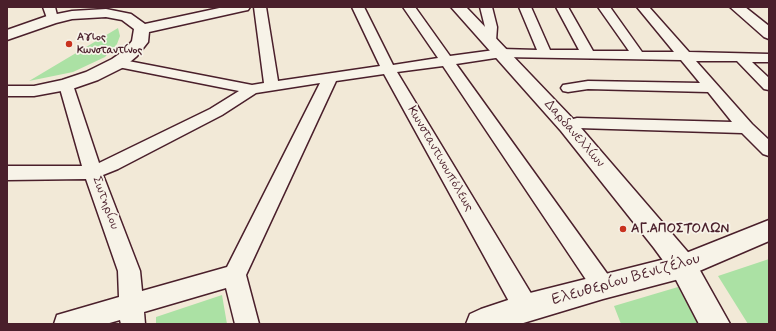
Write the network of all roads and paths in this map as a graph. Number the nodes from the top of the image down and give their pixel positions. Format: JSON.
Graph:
{"nodes":[{"id":1,"x":243,"y":7,"type":"edge"},
{"id":2,"x":260,"y":7,"type":"edge"},
{"id":3,"x":358,"y":7,"type":"edge"},
{"id":4,"x":409,"y":7,"type":"edge"},
{"id":5,"x":458,"y":7,"type":"edge"},
{"id":6,"x":486,"y":7,"type":"edge"},
{"id":7,"x":525,"y":7,"type":"edge"},
{"id":8,"x":562,"y":7,"type":"edge"},
{"id":9,"x":604,"y":7,"type":"edge"},
{"id":10,"x":643,"y":7,"type":"edge"},
{"id":11,"x":737,"y":7,"type":"edge"},
{"id":12,"x":110,"y":10,"type":"edge"},
{"id":13,"x":50,"y":13,"type":"edge"},
{"id":14,"x":142,"y":29,"type":"junction"},
{"id":15,"x":769,"y":34,"type":"edge"},
{"id":16,"x":7,"y":35,"type":"edge"},
{"id":17,"x":496,"y":47,"type":"junction"},
{"id":18,"x":545,"y":53,"type":"junction"},
{"id":19,"x":588,"y":54,"type":"junction"},
{"id":20,"x":638,"y":54,"type":"junction"},
{"id":21,"x":685,"y":56,"type":"junction"},
{"id":22,"x":740,"y":57,"type":"junction"},
{"id":23,"x":769,"y":58,"type":"edge"},
{"id":24,"x":448,"y":60,"type":"junction"},
{"id":25,"x":118,"y":63,"type":"junction"},
{"id":26,"x":388,"y":69,"type":"junction"},
{"id":27,"x":330,"y":78,"type":"junction"},
{"id":28,"x":66,"y":85,"type":"junction"},
{"id":29,"x":769,"y":86,"type":"edge"},
{"id":30,"x":272,"y":87,"type":"junction"},
{"id":31,"x":568,"y":88,"type":"dead end"},
{"id":32,"x":713,"y":88,"type":"junction"},
{"id":33,"x":252,"y":89,"type":"junction"},
{"id":34,"x":7,"y":91,"type":"edge"},
{"id":35,"x":568,"y":126,"type":"junction"},
{"id":36,"x":746,"y":128,"type":"junction"},
{"id":37,"x":769,"y":150,"type":"edge"},
{"id":38,"x":93,"y":172,"type":"junction"},
{"id":39,"x":7,"y":173,"type":"edge"},
{"id":40,"x":769,"y":230,"type":"edge"},
{"id":41,"x":683,"y":266,"type":"junction"},
{"id":42,"x":235,"y":275,"type":"junction"},
{"id":43,"x":603,"y":286,"type":"junction"},
{"id":44,"x":526,"y":308,"type":"junction"},
{"id":45,"x":133,"y":315,"type":"edge"},
{"id":46,"x":66,"y":324,"type":"edge"},
{"id":47,"x":247,"y":324,"type":"edge"},
{"id":48,"x":481,"y":324,"type":"edge"},
{"id":49,"x":715,"y":324,"type":"edge"}],
"edges":[{"from":1,"to":14,"type":"street"},
{"from":2,"to":30,"type":"street"},
{"from":3,"to":26,"type":"street","name":"Κωνσταντινουπόλεως"},
{"from":4,"to":24,"type":"street"},
{"from":5,"to":17,"type":"street","name":"Δαρδανελλίων"},
{"from":6,"to":17,"type":"street"},
{"from":7,"to":18,"type":"street"},
{"from":8,"to":19,"type":"street"},
{"from":9,"to":20,"type":"street"},
{"from":10,"to":21,"type":"street"},
{"from":11,"to":15,"type":"street"},
{"from":12,"to":13,"type":"street"},
{"from":12,"to":14,"type":"street"},
{"from":13,"to":16,"type":"street"},
{"from":14,"to":25,"type":"street"},
{"from":17,"to":18,"type":"street"},
{"from":17,"to":24,"type":"street"},
{"from":17,"to":35,"type":"street","name":"Δαρδανελλίων"},
{"from":18,"to":19,"type":"street"},
{"from":19,"to":20,"type":"street"},
{"from":20,"to":21,"type":"street"},
{"from":21,"to":22,"type":"street"},
{"from":21,"to":32,"type":"street"},
{"from":22,"to":23,"type":"street"},
{"from":22,"to":29,"type":"street"},
{"from":24,"to":26,"type":"street"},
{"from":24,"to":43,"type":"street"},
{"from":25,"to":28,"type":"street"},
{"from":25,"to":33,"type":"street"},
{"from":26,"to":27,"type":"street"},
{"from":26,"to":44,"type":"street","name":"Κωνσταντινουπόλεως"},
{"from":27,"to":30,"type":"street"},
{"from":27,"to":42,"type":"street"},
{"from":28,"to":34,"type":"street"},
{"from":28,"to":38,"type":"street","name":"Σωτηρίου"},
{"from":30,"to":33,"type":"street"},
{"from":31,"to":32,"type":"street"},
{"from":32,"to":36,"type":"street"},
{"from":33,"to":38,"type":"street"},
{"from":35,"to":36,"type":"street"},
{"from":35,"to":41,"type":"street","name":"Δαρδανελλίων"},
{"from":36,"to":37,"type":"street"},
{"from":38,"to":39,"type":"street"},
{"from":38,"to":45,"type":"street","name":"Σωτηρίου"},
{"from":40,"to":41,"type":"street","name":"Ελευθερίου Βενιζέλου"},
{"from":41,"to":43,"type":"street","name":"Ελευθερίου Βενιζέλου"},
{"from":41,"to":49,"type":"street","name":"Δαρδανελλίων"},
{"from":42,"to":45,"type":"street"},
{"from":42,"to":47,"type":"street"},
{"from":43,"to":44,"type":"street","name":"Ελευθερίου Βενιζέλου"},
{"from":44,"to":48,"type":"street","name":"Ελευθερίου Βενιζέλου"},
{"from":45,"to":46,"type":"street"}]}
